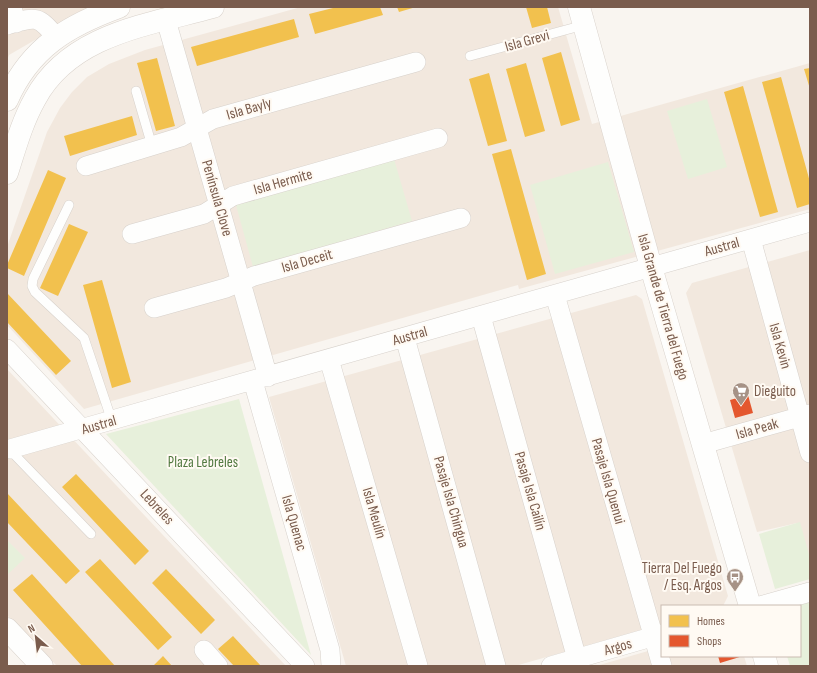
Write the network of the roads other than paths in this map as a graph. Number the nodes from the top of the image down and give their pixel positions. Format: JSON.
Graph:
{"nodes":[{"id":1,"x":119,"y":7,"type":"edge"},
{"id":2,"x":213,"y":7,"type":"edge"},
{"id":3,"x":582,"y":16,"type":"edge"},
{"id":4,"x":12,"y":18,"type":"edge"},
{"id":5,"x":166,"y":20,"type":"junction"},
{"id":6,"x":56,"y":37,"type":"junction"},
{"id":7,"x":470,"y":56,"type":"dead end"},
{"id":8,"x":416,"y":62,"type":"dead end"},
{"id":9,"x":136,"y":91,"type":"dead end"},
{"id":10,"x":7,"y":100,"type":"edge"},
{"id":11,"x":197,"y":128,"type":"junction"},
{"id":12,"x":438,"y":138,"type":"dead end"},
{"id":13,"x":152,"y":146,"type":"junction"},
{"id":14,"x":86,"y":166,"type":"dead end"},
{"id":15,"x":7,"y":173,"type":"edge"},
{"id":16,"x":219,"y":204,"type":"junction"},
{"id":17,"x":68,"y":205,"type":"dead end"},
{"id":18,"x":461,"y":218,"type":"dead end"},
{"id":19,"x":810,"y":222,"type":"edge"},
{"id":20,"x":132,"y":234,"type":"dead end"},
{"id":21,"x":751,"y":239,"type":"junction"},
{"id":22,"x":651,"y":267,"type":"junction"},
{"id":23,"x":241,"y":282,"type":"junction"},
{"id":24,"x":555,"y":295,"type":"junction"},
{"id":25,"x":154,"y":308,"type":"dead end"},
{"id":26,"x":481,"y":316,"type":"junction"},
{"id":27,"x":405,"y":338,"type":"junction"},
{"id":28,"x":7,"y":349,"type":"edge"},
{"id":29,"x":329,"y":359,"type":"junction"},
{"id":30,"x":260,"y":379,"type":"junction"},
{"id":31,"x":805,"y":415,"type":"edge"},
{"id":32,"x":112,"y":421,"type":"junction"},
{"id":33,"x":84,"y":429,"type":"junction"},
{"id":34,"x":703,"y":444,"type":"junction"},
{"id":35,"x":8,"y":448,"type":"edge"},
{"id":36,"x":810,"y":453,"type":"edge"},
{"id":37,"x":91,"y":534,"type":"dead end"},
{"id":38,"x":810,"y":592,"type":"edge"},
{"id":39,"x":750,"y":605,"type":"edge"},
{"id":40,"x":764,"y":605,"type":"edge"},
{"id":41,"x":7,"y":629,"type":"edge"},
{"id":42,"x":658,"y":635,"type":"edge"},
{"id":43,"x":204,"y":650,"type":"dead end"},
{"id":44,"x":578,"y":662,"type":"edge"},
{"id":45,"x":42,"y":666,"type":"edge"},
{"id":46,"x":218,"y":666,"type":"edge"},
{"id":47,"x":305,"y":666,"type":"edge"},
{"id":48,"x":331,"y":666,"type":"edge"},
{"id":49,"x":418,"y":666,"type":"edge"},
{"id":50,"x":496,"y":666,"type":"edge"},
{"id":51,"x":550,"y":666,"type":"edge"},
{"id":52,"x":662,"y":666,"type":"edge"}],
"edges":[{"from":1,"to":6,"type":"street"},
{"from":2,"to":5,"type":"street"},
{"from":3,"to":7,"type":"lane","name":"Isla Grevi"},
{"from":3,"to":22,"type":"street","name":"Isla Grande de Tierra del Fuego"},
{"from":4,"to":6,"type":"street"},
{"from":5,"to":11,"type":"street","name":"Península Clove"},
{"from":5,"to":15,"type":"street"},
{"from":6,"to":10,"type":"street"},
{"from":8,"to":11,"type":"street","name":"Isla Bayly"},
{"from":9,"to":13,"type":"lane"},
{"from":11,"to":13,"type":"street","name":"Isla Bayly"},
{"from":11,"to":16,"type":"street","name":"Península Clove"},
{"from":12,"to":16,"type":"street","name":"Isla Hermite"},
{"from":13,"to":14,"type":"street","name":"Isla Bayly"},
{"from":16,"to":20,"type":"street","name":"Isla Hermite"},
{"from":16,"to":23,"type":"street","name":"Península Clove"},
{"from":17,"to":32,"type":"lane"},
{"from":18,"to":23,"type":"street","name":"Isla Deceit"},
{"from":19,"to":21,"type":"street","name":"Austral"},
{"from":21,"to":22,"type":"street","name":"Austral"},
{"from":21,"to":31,"type":"street","name":"Isla Kevin"},
{"from":22,"to":24,"type":"street","name":"Austral"},
{"from":22,"to":34,"type":"street","name":"Isla Grande de Tierra del Fuego"},
{"from":23,"to":25,"type":"street","name":"Isla Deceit"},
{"from":23,"to":30,"type":"street","name":"Península Clove"},
{"from":24,"to":26,"type":"street","name":"Austral"},
{"from":24,"to":42,"type":"street","name":"Pasaje Isla Quenui"},
{"from":26,"to":27,"type":"street","name":"Austral"},
{"from":26,"to":44,"type":"street","name":"Pasaje Isla Cailín"},
{"from":27,"to":29,"type":"street","name":"Austral"},
{"from":27,"to":50,"type":"street","name":"Pasaje Isla Chingua"},
{"from":28,"to":33,"type":"street","name":"Lebreles"},
{"from":29,"to":30,"type":"street","name":"Austral"},
{"from":29,"to":49,"type":"street","name":"Isla Meulín"},
{"from":30,"to":32,"type":"street","name":"Austral"},
{"from":30,"to":48,"type":"street","name":"Isla Quenac"},
{"from":31,"to":34,"type":"street","name":"Isla Peak"},
{"from":31,"to":36,"type":"street","name":"Isla Kevin"},
{"from":32,"to":33,"type":"street","name":"Austral"},
{"from":33,"to":35,"type":"street","name":"Austral"},
{"from":33,"to":47,"type":"street","name":"Lebreles"},
{"from":34,"to":39,"type":"street","name":"Isla Grande de Tierra del Fuego"},
{"from":35,"to":37,"type":"lane"},
{"from":38,"to":40,"type":"street"},
{"from":41,"to":45,"type":"street"},
{"from":42,"to":44,"type":"street","name":"Argos"},
{"from":42,"to":52,"type":"street","name":"Pasaje Isla Quenui"},
{"from":43,"to":46,"type":"street"},
{"from":44,"to":51,"type":"street","name":"Argos"}]}
